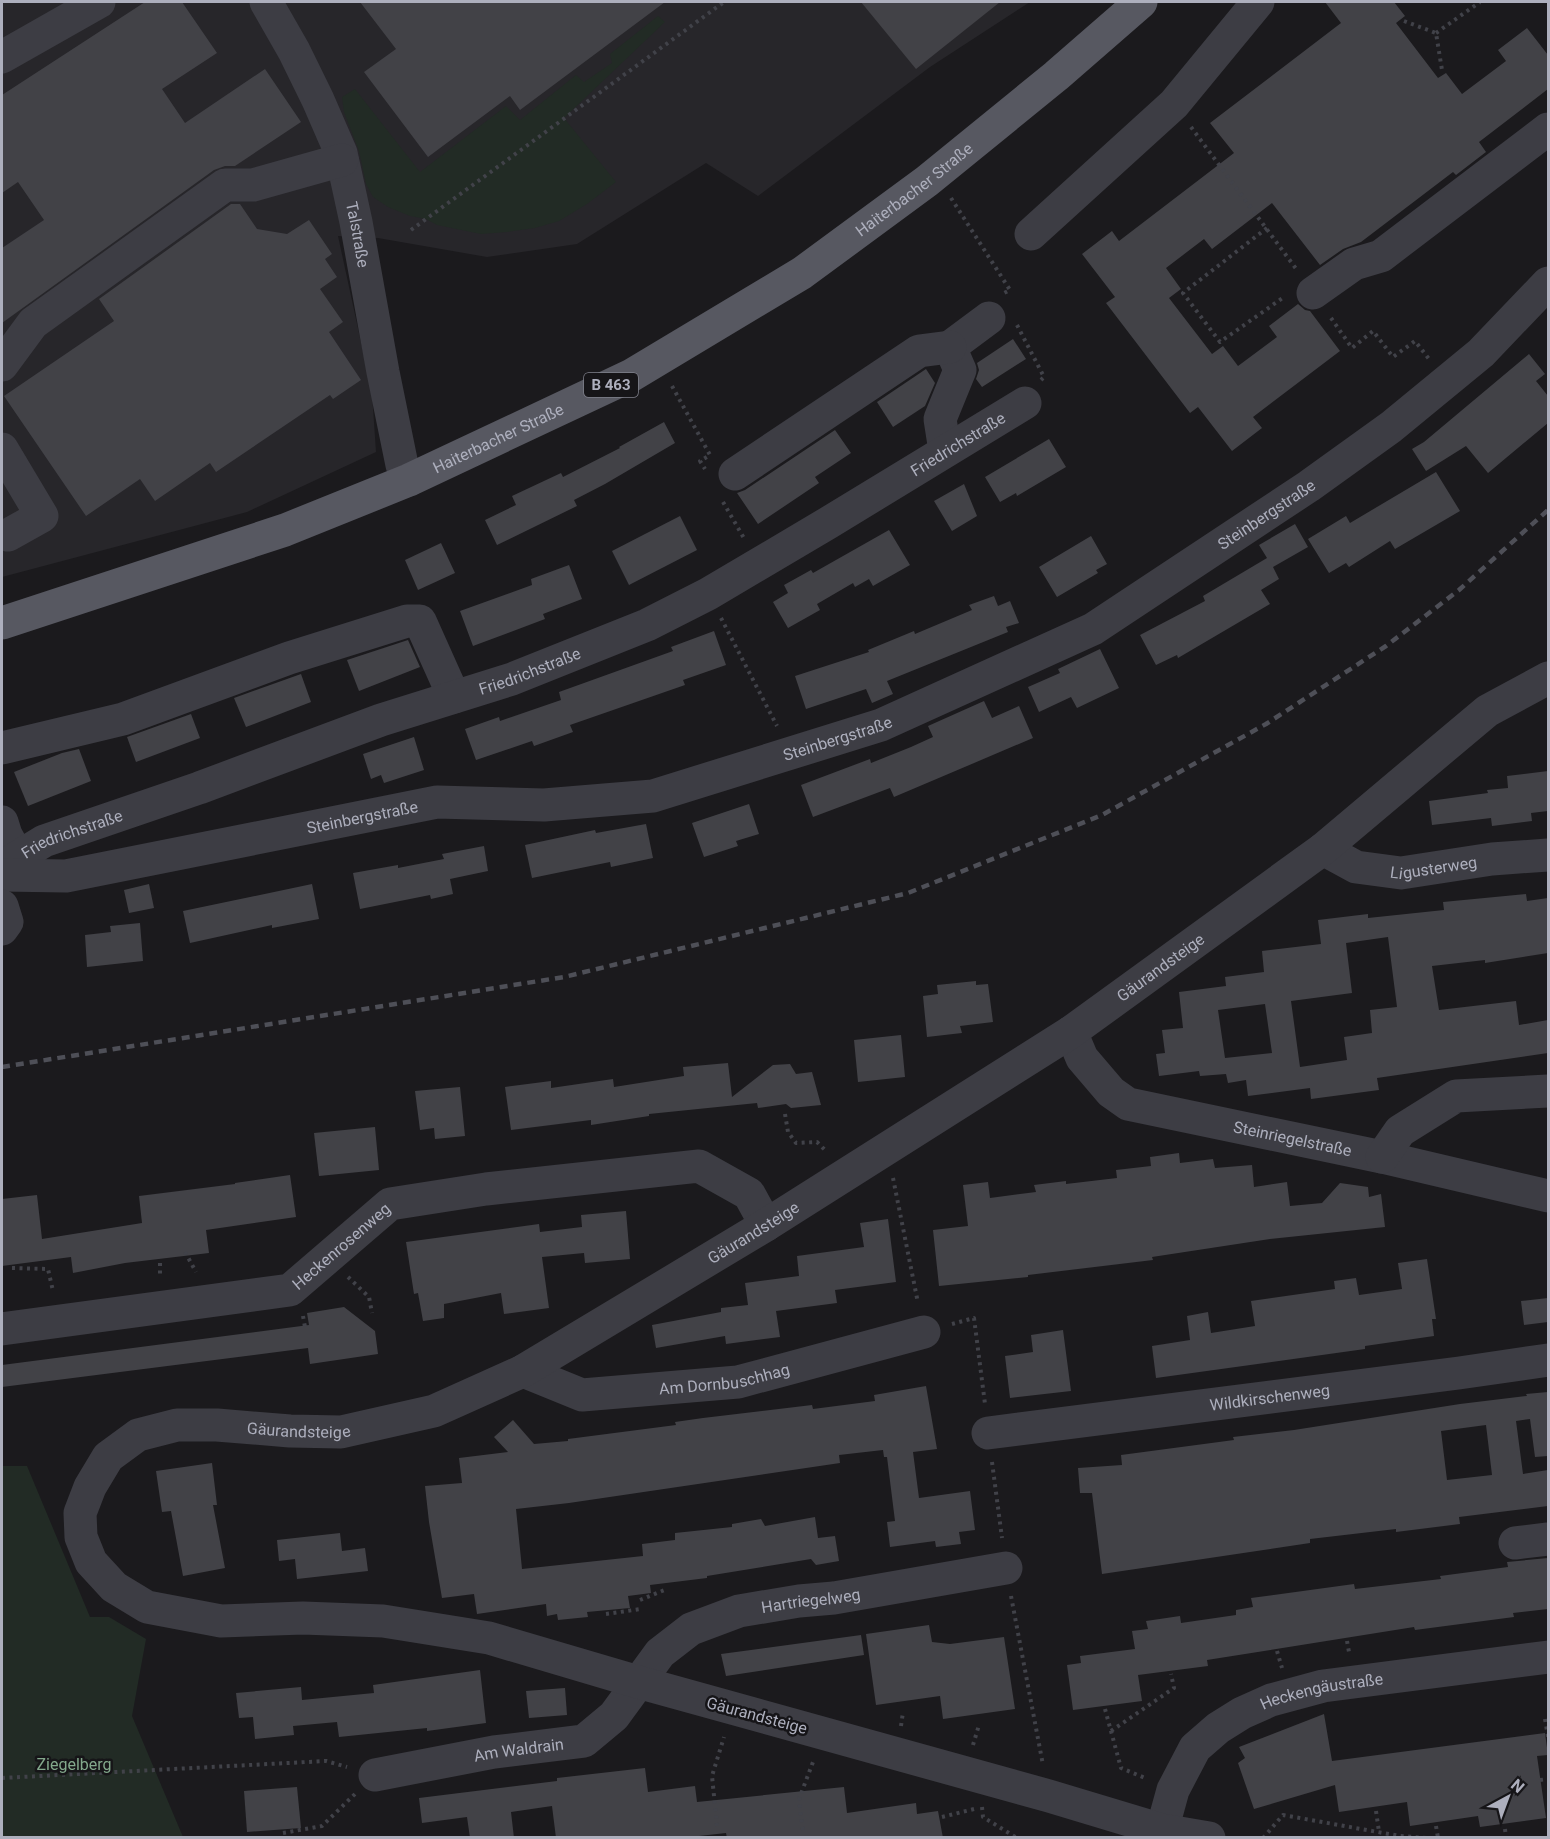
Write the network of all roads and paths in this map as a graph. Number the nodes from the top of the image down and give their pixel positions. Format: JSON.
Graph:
{"nodes":[{"id":1,"x":266,"y":2,"type":"edge"},
{"id":2,"x":724,"y":2,"type":"edge"},
{"id":3,"x":1141,"y":2,"type":"edge"},
{"id":4,"x":1258,"y":2,"type":"edge"},
{"id":5,"x":1480,"y":2,"type":"edge"},
{"id":6,"x":91,"y":3,"type":"edge"},
{"id":7,"x":1404,"y":21,"type":"dead end"},
{"id":8,"x":1436,"y":33,"type":"junction"},
{"id":9,"x":2,"y":57,"type":"edge"},
{"id":10,"x":1442,"y":70,"type":"dead end"},
{"id":11,"x":1174,"y":104,"type":"junction"},
{"id":12,"x":1548,"y":129,"type":"edge"},
{"id":13,"x":342,"y":160,"type":"junction"},
{"id":14,"x":1266,"y":228,"type":"junction"},
{"id":15,"x":411,"y":230,"type":"dead end"},
{"id":16,"x":1031,"y":234,"type":"dead end"},
{"id":17,"x":1548,"y":283,"type":"edge"},
{"id":18,"x":1309,"y":287,"type":"junction"},
{"id":19,"x":989,"y":318,"type":"dead end"},
{"id":20,"x":950,"y":347,"type":"junction"},
{"id":21,"x":2,"y":365,"type":"edge"},
{"id":22,"x":668,"y":379,"type":"dead end"},
{"id":23,"x":1447,"y":381,"type":"junction"},
{"id":24,"x":1025,"y":403,"type":"dead end"},
{"id":25,"x":2,"y":448,"type":"edge"},
{"id":26,"x":945,"y":451,"type":"junction"},
{"id":27,"x":721,"y":474,"type":"junction"},
{"id":28,"x":409,"y":480,"type":"junction"},
{"id":29,"x":8,"y":535,"type":"dead end"},
{"id":30,"x":758,"y":564,"type":"junction"},
{"id":31,"x":708,"y":594,"type":"junction"},
{"id":32,"x":2,"y":622,"type":"edge"},
{"id":33,"x":1548,"y":678,"type":"edge"},
{"id":34,"x":454,"y":697,"type":"junction"},
{"id":35,"x":2,"y":748,"type":"edge"},
{"id":36,"x":791,"y":753,"type":"junction"},
{"id":37,"x":2,"y":822,"type":"edge"},
{"id":38,"x":1323,"y":849,"type":"junction"},
{"id":39,"x":1548,"y":855,"type":"edge"},
{"id":40,"x":7,"y":866,"type":"edge"},
{"id":41,"x":2,"y":906,"type":"edge"},
{"id":42,"x":2,"y":929,"type":"edge"},
{"id":43,"x":1071,"y":1032,"type":"junction"},
{"id":44,"x":1548,"y":1091,"type":"edge"},
{"id":45,"x":785,"y":1114,"type":"dead end"},
{"id":46,"x":887,"y":1148,"type":"junction"},
{"id":47,"x":1382,"y":1157,"type":"junction"},
{"id":48,"x":849,"y":1172,"type":"junction"},
{"id":49,"x":1548,"y":1196,"type":"edge"},
{"id":50,"x":766,"y":1225,"type":"junction"},
{"id":51,"x":328,"y":1258,"type":"junction"},
{"id":52,"x":12,"y":1268,"type":"dead end"},
{"id":53,"x":48,"y":1269,"type":"dead end"},
{"id":54,"x":372,"y":1313,"type":"dead end"},
{"id":55,"x":2,"y":1329,"type":"edge"},
{"id":56,"x":924,"y":1332,"type":"joint"},
{"id":57,"x":1548,"y":1360,"type":"edge"},
{"id":58,"x":523,"y":1371,"type":"junction"},
{"id":59,"x":988,"y":1432,"type":"dead end"},
{"id":60,"x":1548,"y":1539,"type":"edge"},
{"id":61,"x":1515,"y":1543,"type":"dead end"},
{"id":62,"x":1006,"y":1568,"type":"joint"},
{"id":63,"x":667,"y":1589,"type":"dead end"},
{"id":64,"x":640,"y":1600,"type":"dead end"},
{"id":65,"x":641,"y":1609,"type":"dead end"},
{"id":66,"x":606,"y":1614,"type":"dead end"},
{"id":67,"x":1548,"y":1657,"type":"edge"},
{"id":68,"x":1171,"y":1674,"type":"dead end"},
{"id":69,"x":638,"y":1682,"type":"junction"},
{"id":70,"x":734,"y":1708,"type":"junction"},
{"id":71,"x":1105,"y":1709,"type":"dead end"},
{"id":72,"x":1545,"y":1719,"type":"dead end"},
{"id":73,"x":1111,"y":1731,"type":"junction"},
{"id":74,"x":825,"y":1733,"type":"junction"},
{"id":75,"x":1548,"y":1737,"type":"edge"},
{"id":76,"x":1121,"y":1768,"type":"dead end"},
{"id":77,"x":375,"y":1775,"type":"junction"},
{"id":78,"x":2,"y":1778,"type":"edge"},
{"id":79,"x":1548,"y":1779,"type":"edge"},
{"id":80,"x":1540,"y":1780,"type":"dead end"},
{"id":81,"x":1049,"y":1796,"type":"junction"},
{"id":82,"x":982,"y":1807,"type":"dead end"},
{"id":83,"x":1376,"y":1811,"type":"dead end"},
{"id":84,"x":942,"y":1817,"type":"dead end"},
{"id":85,"x":717,"y":1826,"type":"dead end"},
{"id":86,"x":1436,"y":1826,"type":"dead end"},
{"id":87,"x":1505,"y":1829,"type":"dead end"},
{"id":88,"x":803,"y":1830,"type":"dead end"},
{"id":89,"x":1162,"y":1830,"type":"junction"},
{"id":90,"x":1379,"y":1832,"type":"junction"},
{"id":91,"x":283,"y":1833,"type":"dead end"},
{"id":92,"x":1209,"y":1838,"type":"edge"},
{"id":93,"x":1263,"y":1838,"type":"edge"},
{"id":94,"x":1427,"y":1838,"type":"edge"},
{"id":95,"x":1438,"y":1838,"type":"edge"},
{"id":96,"x":1506,"y":1838,"type":"edge"}],
"edges":[{"from":1,"to":13,"type":"street","name":"Talstraße"},
{"from":2,"to":15,"type":"path"},
{"from":3,"to":28,"type":"main road","name":"Haiterbacher Straße","number":"B 463"},
{"from":4,"to":11,"type":"street"},
{"from":5,"to":8,"type":"path"},
{"from":6,"to":9,"type":"street"},
{"from":7,"to":8,"type":"path"},
{"from":8,"to":10,"type":"path"},
{"from":11,"to":14,"type":"path"},
{"from":11,"to":16,"type":"street"},
{"from":12,"to":18,"type":"street"},
{"from":13,"to":21,"type":"street"},
{"from":13,"to":28,"type":"street","name":"Talstraße"},
{"from":14,"to":18,"type":"path"},
{"from":14,"to":18,"type":"path"},
{"from":17,"to":23,"type":"street","name":"Steinbergstraße"},
{"from":18,"to":23,"type":"path"},
{"from":19,"to":20,"type":"street"},
{"from":20,"to":26,"type":"street"},
{"from":20,"to":27,"type":"street"},
{"from":22,"to":27,"type":"path"},
{"from":23,"to":36,"type":"street","name":"Steinbergstraße"},
{"from":24,"to":26,"type":"street","name":"Friedrichstraße"},
{"from":25,"to":29,"type":"street"},
{"from":26,"to":30,"type":"street","name":"Friedrichstraße"},
{"from":27,"to":30,"type":"path"},
{"from":28,"to":32,"type":"main road","name":"Haiterbacher Straße","number":"B 463"},
{"from":30,"to":31,"type":"street","name":"Friedrichstraße"},
{"from":31,"to":34,"type":"street","name":"Friedrichstraße"},
{"from":31,"to":36,"type":"path"},
{"from":33,"to":38,"type":"street","name":"Gäurandsteige"},
{"from":34,"to":35,"type":"street"},
{"from":34,"to":40,"type":"street","name":"Friedrichstraße"},
{"from":36,"to":40,"type":"street","name":"Steinbergstraße"},
{"from":37,"to":40,"type":"street"},
{"from":38,"to":39,"type":"street","name":"Ligusterweg"},
{"from":38,"to":43,"type":"street","name":"Gäurandsteige"},
{"from":41,"to":42,"type":"street"},
{"from":43,"to":46,"type":"street","name":"Gäurandsteige"},
{"from":43,"to":47,"type":"street","name":"Steinriegelstraße"},
{"from":44,"to":47,"type":"street"},
{"from":45,"to":48,"type":"path"},
{"from":46,"to":48,"type":"street","name":"Gäurandsteige"},
{"from":46,"to":56,"type":"path"},
{"from":47,"to":49,"type":"street","name":"Steinriegelstraße"},
{"from":48,"to":50,"type":"street","name":"Gäurandsteige"},
{"from":50,"to":51,"type":"street","name":"Heckenrosenweg"},
{"from":50,"to":58,"type":"street","name":"Gäurandsteige"},
{"from":51,"to":54,"type":"path"},
{"from":51,"to":55,"type":"street","name":"Heckenrosenweg"},
{"from":52,"to":53,"type":"path"},
{"from":56,"to":58,"type":"street","name":"Am Dornbuschhag"},
{"from":57,"to":59,"type":"street","name":"Wildkirschenweg"},
{"from":58,"to":69,"type":"street","name":"Gäurandsteige"},
{"from":60,"to":61,"type":"street"},
{"from":62,"to":69,"type":"street","name":"Hartriegelweg"},
{"from":62,"to":81,"type":"path"},
{"from":63,"to":64,"type":"path"},
{"from":65,"to":66,"type":"path"},
{"from":67,"to":89,"type":"street","name":"Heckengäustraße"},
{"from":68,"to":73,"type":"path"},
{"from":69,"to":70,"type":"street","name":"Gäurandsteige"},
{"from":69,"to":77,"type":"street","name":"Am Waldrain"},
{"from":70,"to":74,"type":"street","name":"Gäurandsteige"},
{"from":70,"to":85,"type":"path"},
{"from":71,"to":73,"type":"path"},
{"from":72,"to":75,"type":"path"},
{"from":73,"to":76,"type":"path"},
{"from":74,"to":81,"type":"street","name":"Gäurandsteige"},
{"from":74,"to":88,"type":"path"},
{"from":77,"to":78,"type":"path"},
{"from":77,"to":91,"type":"path"},
{"from":79,"to":80,"type":"path"},
{"from":81,"to":89,"type":"street","name":"Gäurandsteige"},
{"from":82,"to":84,"type":"path"},
{"from":83,"to":90,"type":"path"},
{"from":86,"to":95,"type":"path"},
{"from":87,"to":96,"type":"path"},
{"from":89,"to":92,"type":"street","name":"Gäurandsteige"},
{"from":90,"to":93,"type":"path"},
{"from":90,"to":94,"type":"path"}]}
